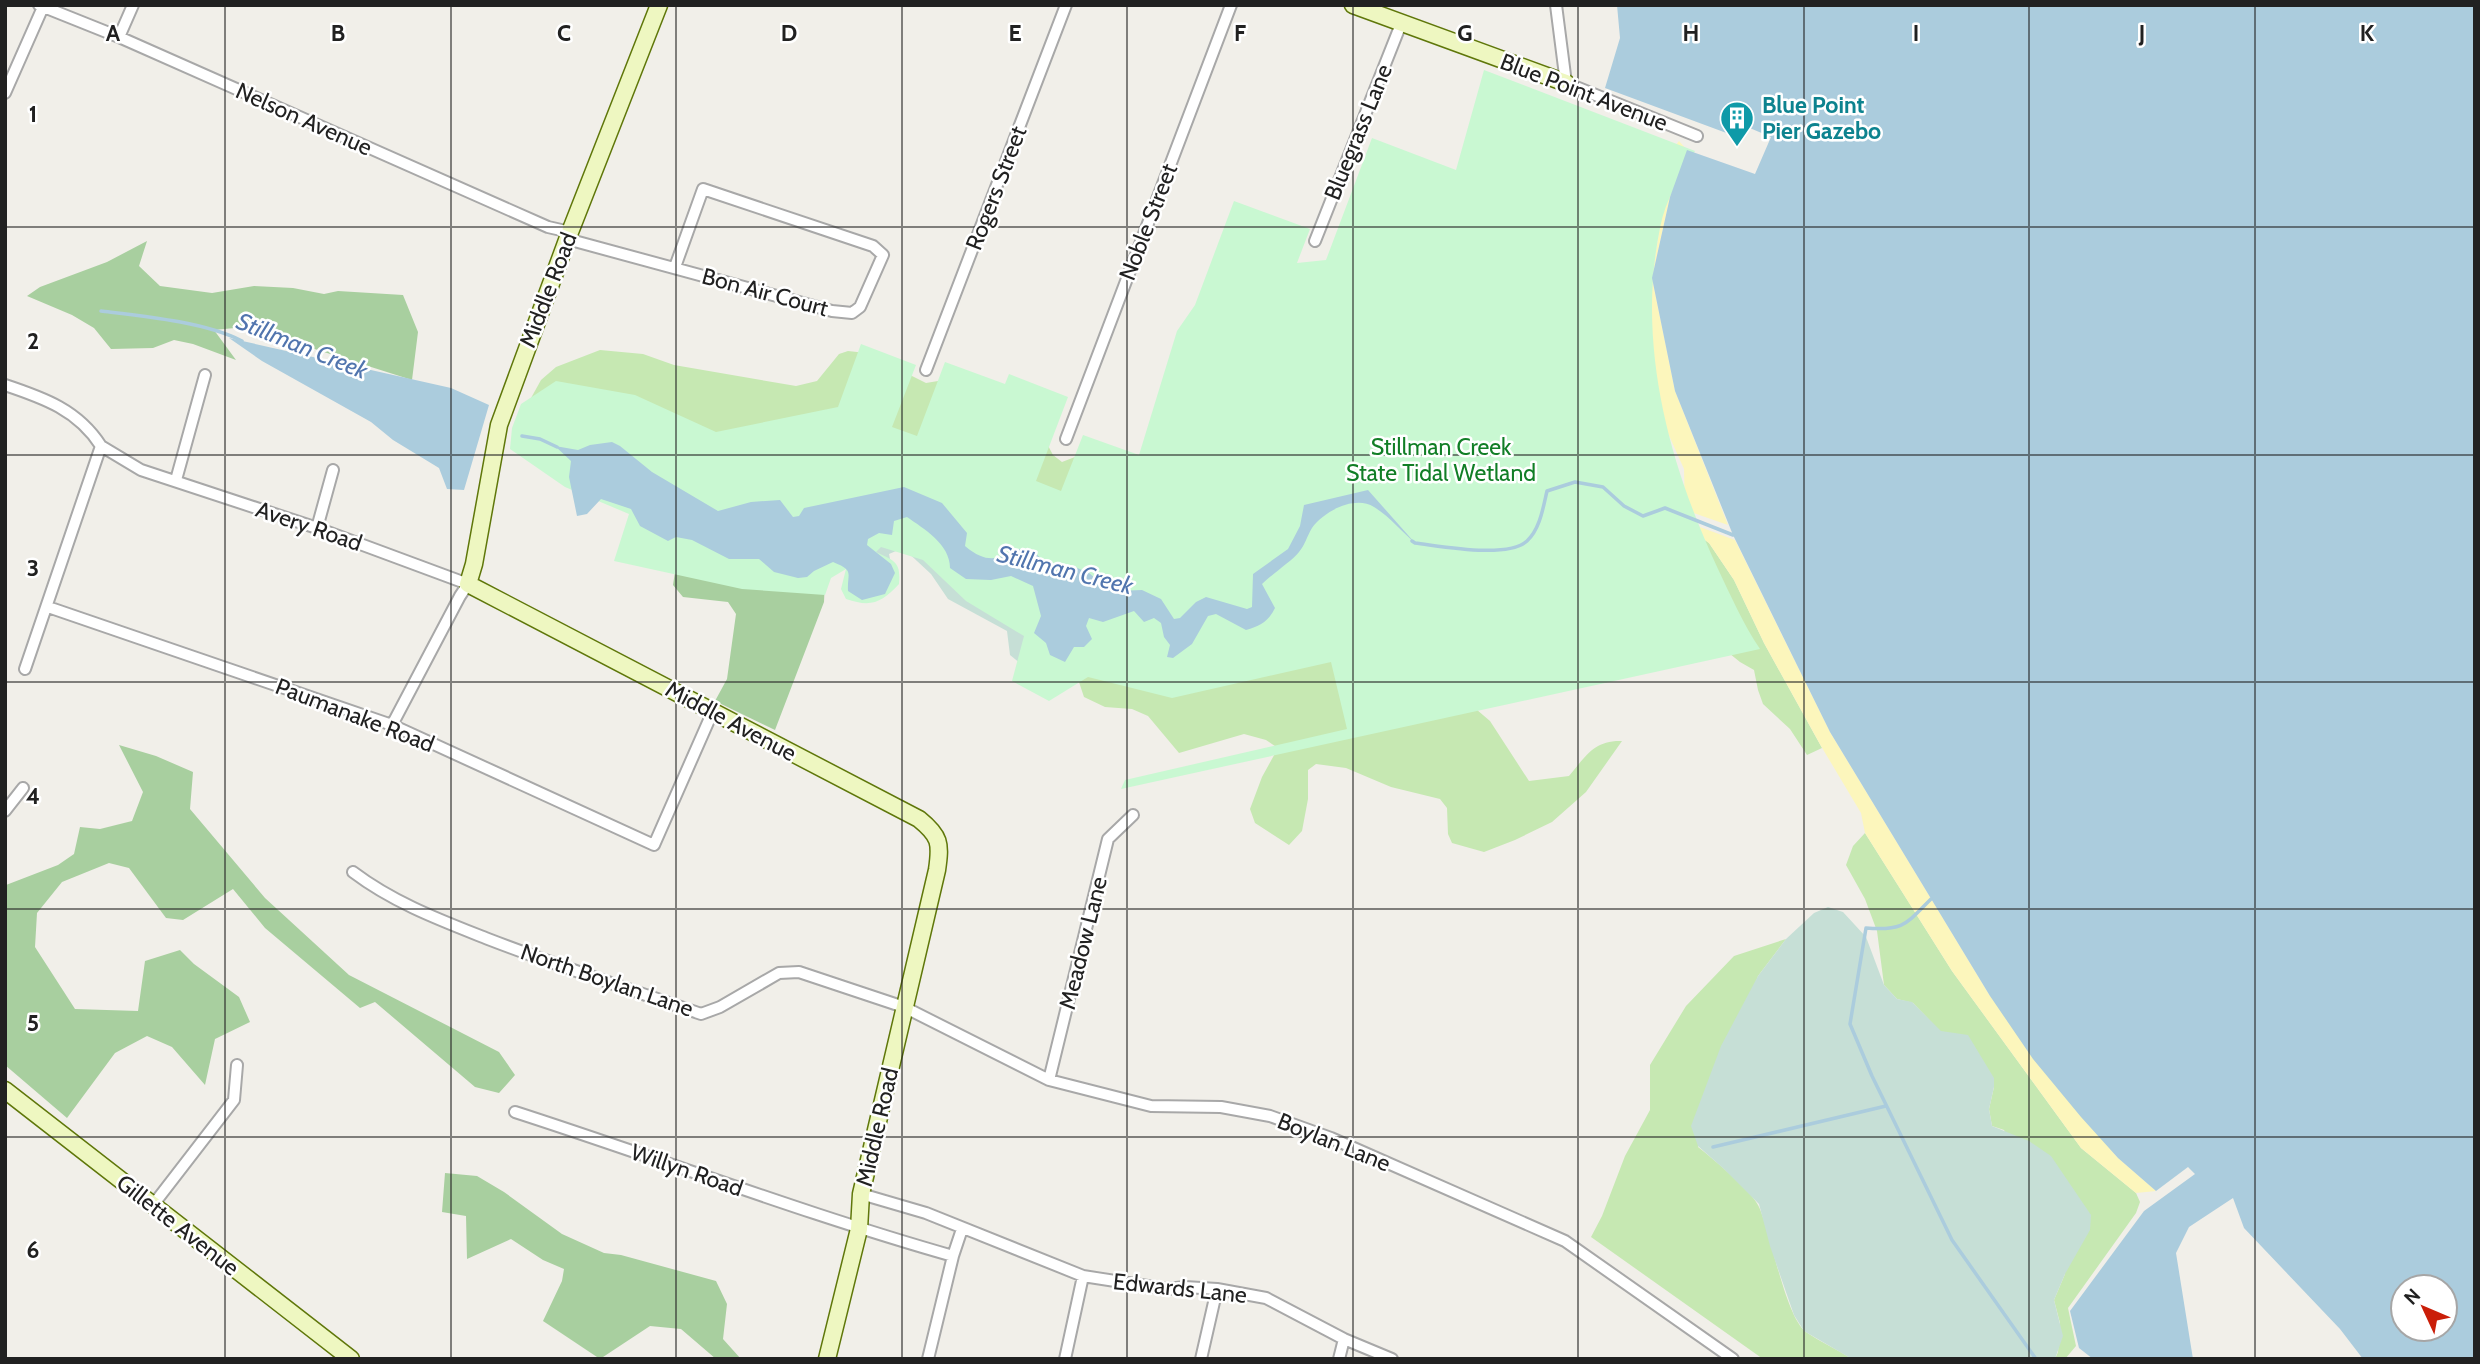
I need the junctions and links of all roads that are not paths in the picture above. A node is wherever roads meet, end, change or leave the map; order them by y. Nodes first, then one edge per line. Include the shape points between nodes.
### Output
1 (133, 5) edge
2 (659, 5) edge
3 (1066, 5) edge
4 (1231, 5) edge
5 (1353, 5) edge
6 (1556, 5) edge
7 (41, 6) edge
8 (1401, 24) junction
9 (119, 37) junction
10 (1566, 83) junction
11 (5, 93) edge
12 (1697, 136) dead end
13 (568, 235) junction
14 (1315, 241) dead end
15 (676, 267) junction
16 (926, 370) dead end
17 (205, 375) dead end
18 (5, 385) edge
19 (1066, 439) dead end
20 (101, 446) junction
21 (333, 470) dead end
22 (176, 480) junction
23 (317, 528) junction
24 (468, 584) junction
25 (48, 607) junction
26 (25, 669) dead end
27 (713, 711) junction
28 (392, 725) junction
29 (23, 788) dead end
30 (5, 811) edge
31 (1133, 815) dead end
32 (353, 872) dead end
33 (931, 895) joint
34 (904, 1007) junction
35 (237, 1065) dead end
36 (1049, 1080) junction
37 (5, 1090) edge
38 (515, 1112) dead end
39 (861, 1194) junction
40 (153, 1205) junction
41 (859, 1229) junction
42 (962, 1229) junction
43 (953, 1256) junction
44 (1083, 1276) junction
45 (1217, 1289) junction
46 (1344, 1339) junction
47 (351, 1359) edge
48 (827, 1359) edge
49 (928, 1359) edge
50 (1065, 1359) edge
51 (1200, 1359) edge
52 (1339, 1359) edge
53 (1392, 1359) edge
54 (1733, 1359) edge

1 - 9 street
2 - 13 main road, Middle Road
3 - 16 street, Rogers Street
4 - 19 street, Noble Street
5 - 8 main road, Blue Point Avenue
6 - 10 street
7 - 9 street, Nelson Avenue
7 - 11 street
8 - 10 main road, Blue Point Avenue
8 - 14 street, Bluegrass Lane
9 - 13 street, Nelson Avenue
10 - 12 street, Blue Point Avenue
13 - 15 street, Nelson Avenue
13 - 24 main road, Middle Road via 499,425
15 - 15 street, Bon Air Court via 852,313 860,307 883,255 873,246 704,189
17 - 22 street
18 - 20 street via 74,414
20 - 22 street, Avery Road via 147,472
20 - 25 street
21 - 23 street
22 - 23 street, Avery Road
23 - 24 street, Avery Road
24 - 27 main road, Middle Avenue
24 - 28 street
25 - 26 street
25 - 28 street, Paumanake Road
27 - 28 street, Paumanake Road via 654,845
27 - 33 main road, Middle Avenue via 930,828 940,845
29 - 30 street
31 - 36 street, Meadow Lane via 1108,839
32 - 34 street, North Boylan Lane via 391,898 443,921 701,1014 779,973 799,972
33 - 34 main road, Middle Road
34 - 36 street, Boylan Lane
34 - 39 main road, Middle Road
35 - 40 street via 234,1100
36 - 54 street, Boylan Lane via 1151,1107 1221,1107 1265,1115 1331,1138 1565,1241
37 - 40 main road, Gillette Avenue
38 - 41 street, Willyn Road
39 - 41 main road, Middle Road
39 - 42 street, Edwards Lane
40 - 47 main road, Gillette Avenue
41 - 43 street, Willyn Road
41 - 48 main road, Middle Road
42 - 43 street
42 - 44 street, Edwards Lane
43 - 49 street
44 - 45 street, Edwards Lane via 1167,1289
44 - 50 street
45 - 46 street, Edwards Lane via 1266,1298
45 - 51 street
46 - 52 street
46 - 53 street, Edwards Lane

